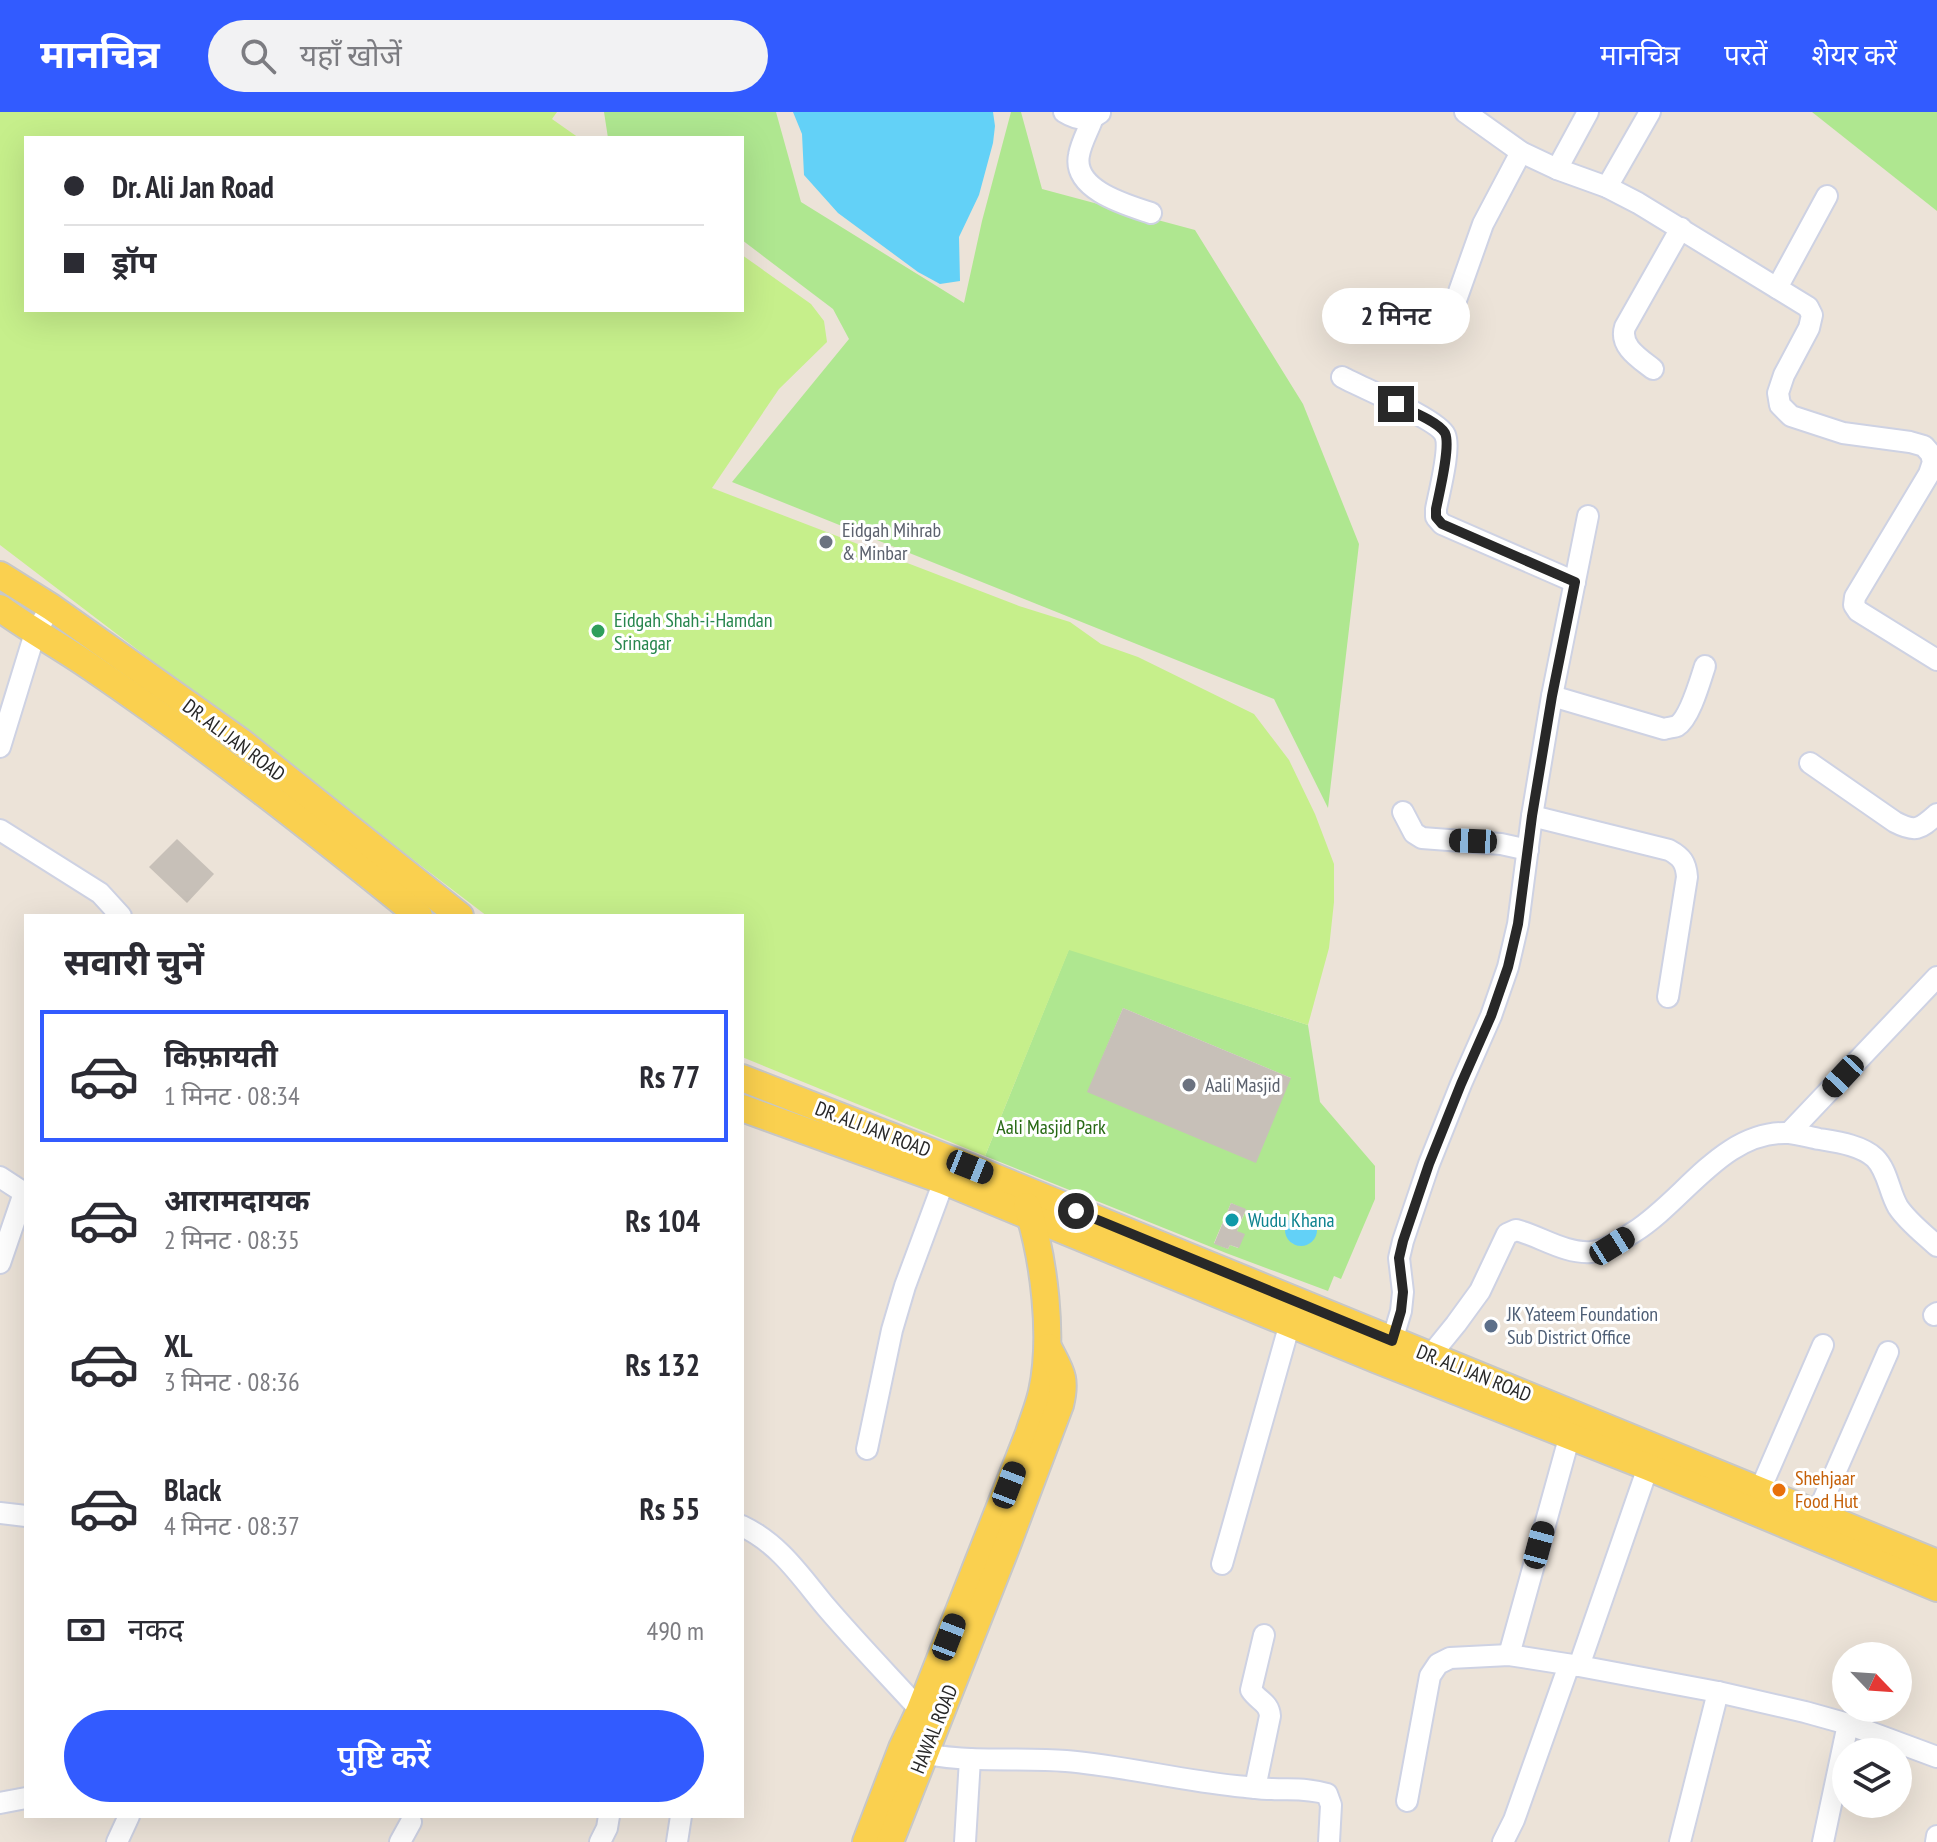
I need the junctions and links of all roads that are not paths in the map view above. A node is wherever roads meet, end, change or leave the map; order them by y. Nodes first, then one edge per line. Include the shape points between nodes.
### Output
1 (1064, 112) edge
2 (1465, 112) edge
3 (1588, 112) edge
4 (1650, 112) edge
5 (1097, 116) edge
6 (1521, 152) junction
7 (1557, 169) junction
8 (1607, 187) junction
9 (1827, 196) dead end
10 (1151, 213) dead end
11 (1681, 228) junction
12 (1777, 288) junction
13 (1455, 303) dead end
14 (1653, 369) dead end
15 (1342, 377) dead end
16 (1588, 516) dead end
17 (0, 575) edge
18 (1575, 582) junction
19 (51, 607) junction
20 (0, 608) edge
21 (35, 633) junction
22 (1937, 660) edge
23 (1705, 666) dead end
24 (1552, 696) junction
25 (0, 747) edge
26 (1810, 763) dead end
27 (1403, 812) dead end
28 (1937, 814) edge
29 (1532, 816) junction
30 (0, 830) edge
31 (1528, 850) junction
32 (119, 914) edge
33 (417, 914) edge
34 (457, 914) edge
35 (1937, 977) edge
36 (1668, 997) dead end
37 (744, 1079) edge
38 (744, 1109) edge
39 (1789, 1133) junction
40 (948, 1171) junction
41 (0, 1177) edge
42 (1021, 1189) junction
43 (24, 1193) edge
44 (24, 1197) edge
45 (1030, 1217) junction
46 (1937, 1246) edge
47 (0, 1263) edge
48 (1180, 1266) junction
49 (1290, 1323) junction
50 (1392, 1341) junction
51 (1823, 1345) dead end
52 (1048, 1347) junction
53 (1888, 1352) dead end
54 (1430, 1356) junction
55 (1573, 1425) junction
56 (867, 1449) dead end
57 (1648, 1467) junction
58 (1760, 1490) junction
59 (0, 1513) edge
60 (1817, 1514) junction
61 (24, 1516) edge
62 (744, 1527) edge
63 (1937, 1563) edge
64 (1222, 1564) dead end
65 (1937, 1588) edge
66 (1264, 1635) dead end
67 (1509, 1655) junction
68 (1574, 1666) junction
69 (1718, 1692) junction
70 (920, 1710) junction
71 (1848, 1724) junction
72 (1935, 1749) edge
73 (913, 1751) junction
74 (970, 1759) junction
75 (1255, 1788) junction
76 (24, 1798) edge
77 (1407, 1801) dead end
78 (0, 1803) edge
79 (128, 1818) edge
80 (609, 1818) edge
81 (681, 1818) edge
82 (411, 1822) dead end
83 (1937, 1836) edge
84 (117, 1842) edge
85 (400, 1842) edge
86 (600, 1842) edge
87 (677, 1842) edge
88 (866, 1842) edge
89 (890, 1842) edge
90 (965, 1842) edge
91 (1329, 1842) edge
92 (1503, 1842) edge
93 (1680, 1842) edge
94 (1823, 1842) edge
95 (1936, 1842) edge

1 - 5 street via 1079,119
2 - 6 street
3 - 7 street
4 - 8 street
5 - 10 street via 1079,154 1084,178 1117,201
6 - 7 street
6 - 13 street via 1483,224
7 - 8 street
8 - 11 street
9 - 12 street
11 - 12 street
11 - 14 street via 1623,334 1624,342
12 - 22 street via 1812,315 1784,375 1780,405 1791,416 1843,433 1910,442 1931,454 1929,474 1854,605
15 - 18 street via 1445,433 1436,509 1442,524
16 - 18 street
17 - 19 main road, DR. ALI JAN ROAD
18 - 24 street
19 - 21 street
19 - 34 main road, DR. ALI JAN ROAD via 240,741
20 - 21 main road, DR. ALI JAN ROAD
21 - 25 street
21 - 33 main road, DR. ALI JAN ROAD via 209,753
23 - 24 street via 1689,709 1676,727 1664,729
24 - 29 street
26 - 28 street via 1908,829 1921,828
27 - 31 street via 1422,838
29 - 31 street
29 - 36 street via 1680,856 1687,877
30 - 32 street via 100,893
31 - 50 street via 1508,967 1403,1241 1401,1311
35 - 39 street
37 - 40 main road, DR. ALI JAN ROAD
38 - 40 main road, DR. ALI JAN ROAD
39 - 46 street via 1838,1142 1875,1158 1899,1209
39 - 54 street via 1748,1139 1730,1150 1642,1227 1612,1246 1589,1252 1561,1248 1516,1230 1507,1234 1480,1291
40 - 42 main road, DR. ALI JAN ROAD
40 - 45 main road, DR. ALI JAN ROAD
40 - 56 street via 896,1315
41 - 43 street
42 - 45 main road, HAWAL ROAD
42 - 48 main road, DR. ALI JAN ROAD
44 - 47 street
45 - 48 main road, DR. ALI JAN ROAD
45 - 52 main road, HAWAL ROAD
48 - 49 main road, DR. ALI JAN ROAD
48 - 50 main road, DR. ALI JAN ROAD
49 - 55 main road, DR. ALI JAN ROAD
49 - 64 street
50 - 54 main road, DR. ALI JAN ROAD
51 - 58 street
52 - 70 main road, HAWAL ROAD via 1042,1394 1029,1433
52 - 73 main road, HAWAL ROAD via 1063,1377 1060,1405 1006,1548
53 - 60 street
54 - 55 main road, DR. ALI JAN ROAD
55 - 57 main road, DR. ALI JAN ROAD
55 - 58 main road, DR. ALI JAN ROAD
55 - 67 street
57 - 65 main road, DR. ALI JAN ROAD
57 - 68 street
58 - 60 main road, DR. ALI JAN ROAD
59 - 61 street
60 - 63 main road, DR. ALI JAN ROAD
62 - 70 street via 789,1560
66 - 75 street via 1251,1690 1270,1707 1270,1716
67 - 68 street
67 - 77 street via 1450,1658 1438,1664 1430,1676
68 - 69 street
68 - 92 street
69 - 71 street
69 - 93 street
70 - 73 main road, HAWAL ROAD
71 - 72 street
71 - 94 street
73 - 74 street
73 - 88 main road, HAWAL ROAD
73 - 89 main road, HAWAL ROAD
74 - 75 street via 1067,1761
74 - 90 street
75 - 91 street via 1327,1794
76 - 78 street
79 - 84 street
80 - 86 street
81 - 87 street
82 - 85 street
83 - 95 street

